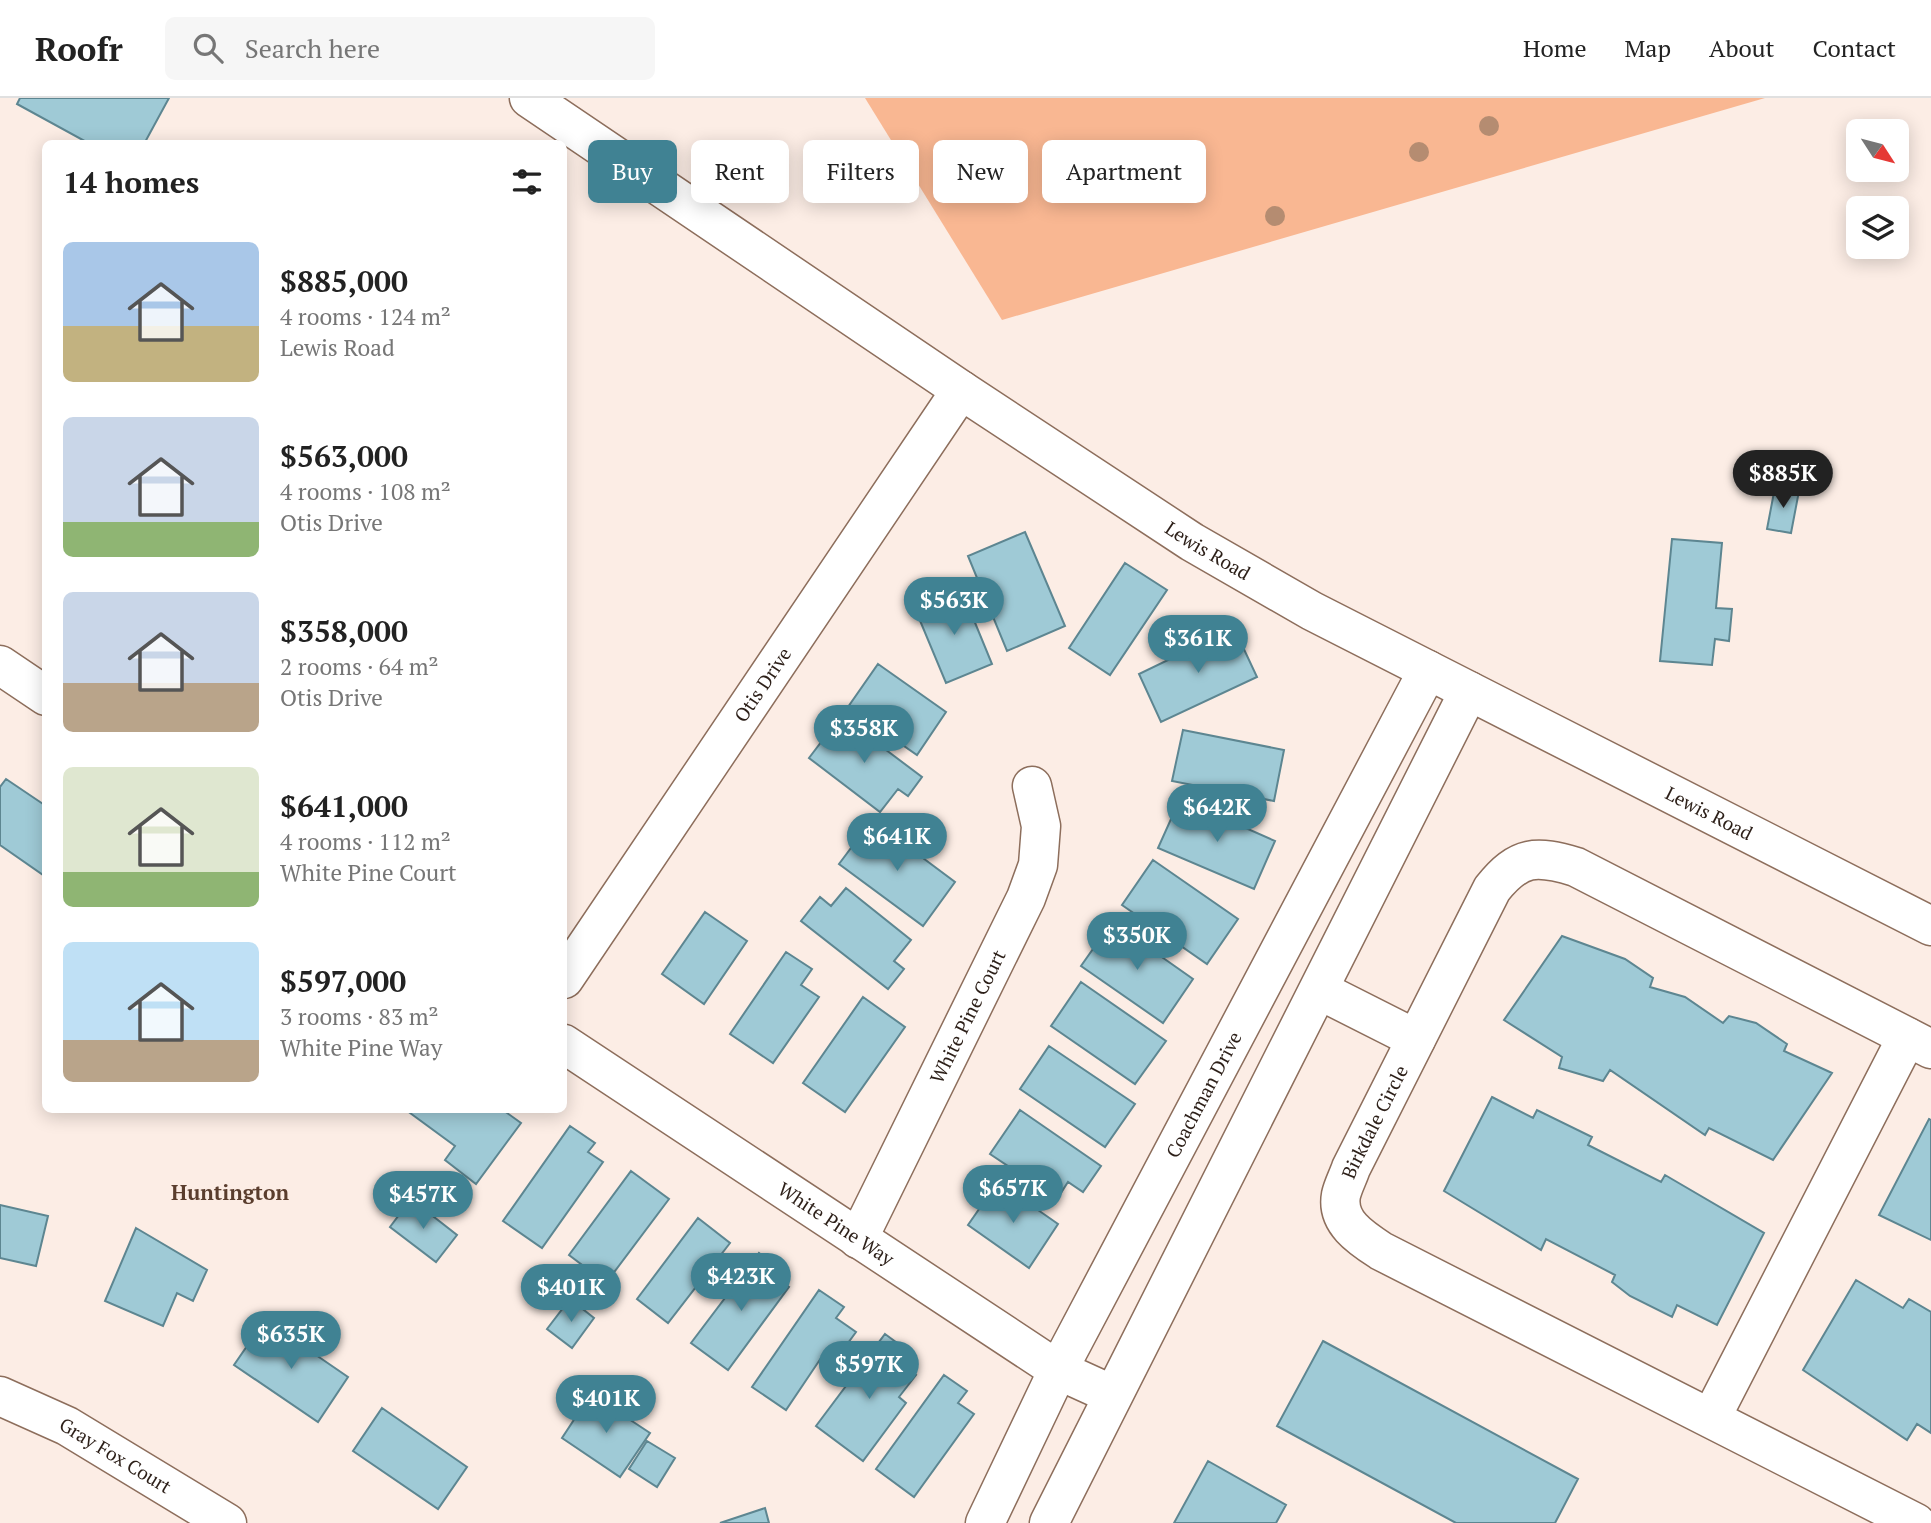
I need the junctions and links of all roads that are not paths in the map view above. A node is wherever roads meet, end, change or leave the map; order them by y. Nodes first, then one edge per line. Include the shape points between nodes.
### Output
1 (529, 98) edge
2 (961, 390) junction
3 (0, 665) edge
4 (1428, 670) junction
5 (1469, 691) junction
6 (42, 693) edge
7 (1032, 786) dead end
8 (1931, 926) edge
9 (567, 975) edge
10 (1320, 990) junction
11 (1416, 1039) junction
12 (1919, 1043) edge
13 (567, 1046) edge
14 (858, 1238) junction
15 (1058, 1370) junction
16 (1114, 1395) junction
17 (0, 1396) edge
18 (1711, 1418) junction
19 (227, 1523) edge
20 (985, 1523) edge
21 (1049, 1523) edge
22 (1916, 1523) edge

1 - 2 street, Lewis Road
2 - 4 street, Lewis Road via 1192,542
2 - 9 street, Otis Drive
3 - 6 street
4 - 5 street, Lewis Road
4 - 15 street, Coachman Drive
5 - 8 street, Lewis Road
5 - 10 street
7 - 14 street, White Pine Court via 1041,826 1038,865 1026,898
10 - 11 street
10 - 16 street
11 - 12 street, Birkdale Circle via 1492,889 1507,871 1526,861 1548,859 1576,867
11 - 18 street, Birkdale Circle via 1340,1196 1344,1217 1357,1236
12 - 18 street
13 - 14 street, White Pine Way
14 - 15 street, White Pine Way
15 - 16 street, White Pine Way
15 - 20 street, Coachman Drive
16 - 21 street
17 - 19 street, Gray Fox Court via 68,1426
18 - 22 street, Birkdale Circle

